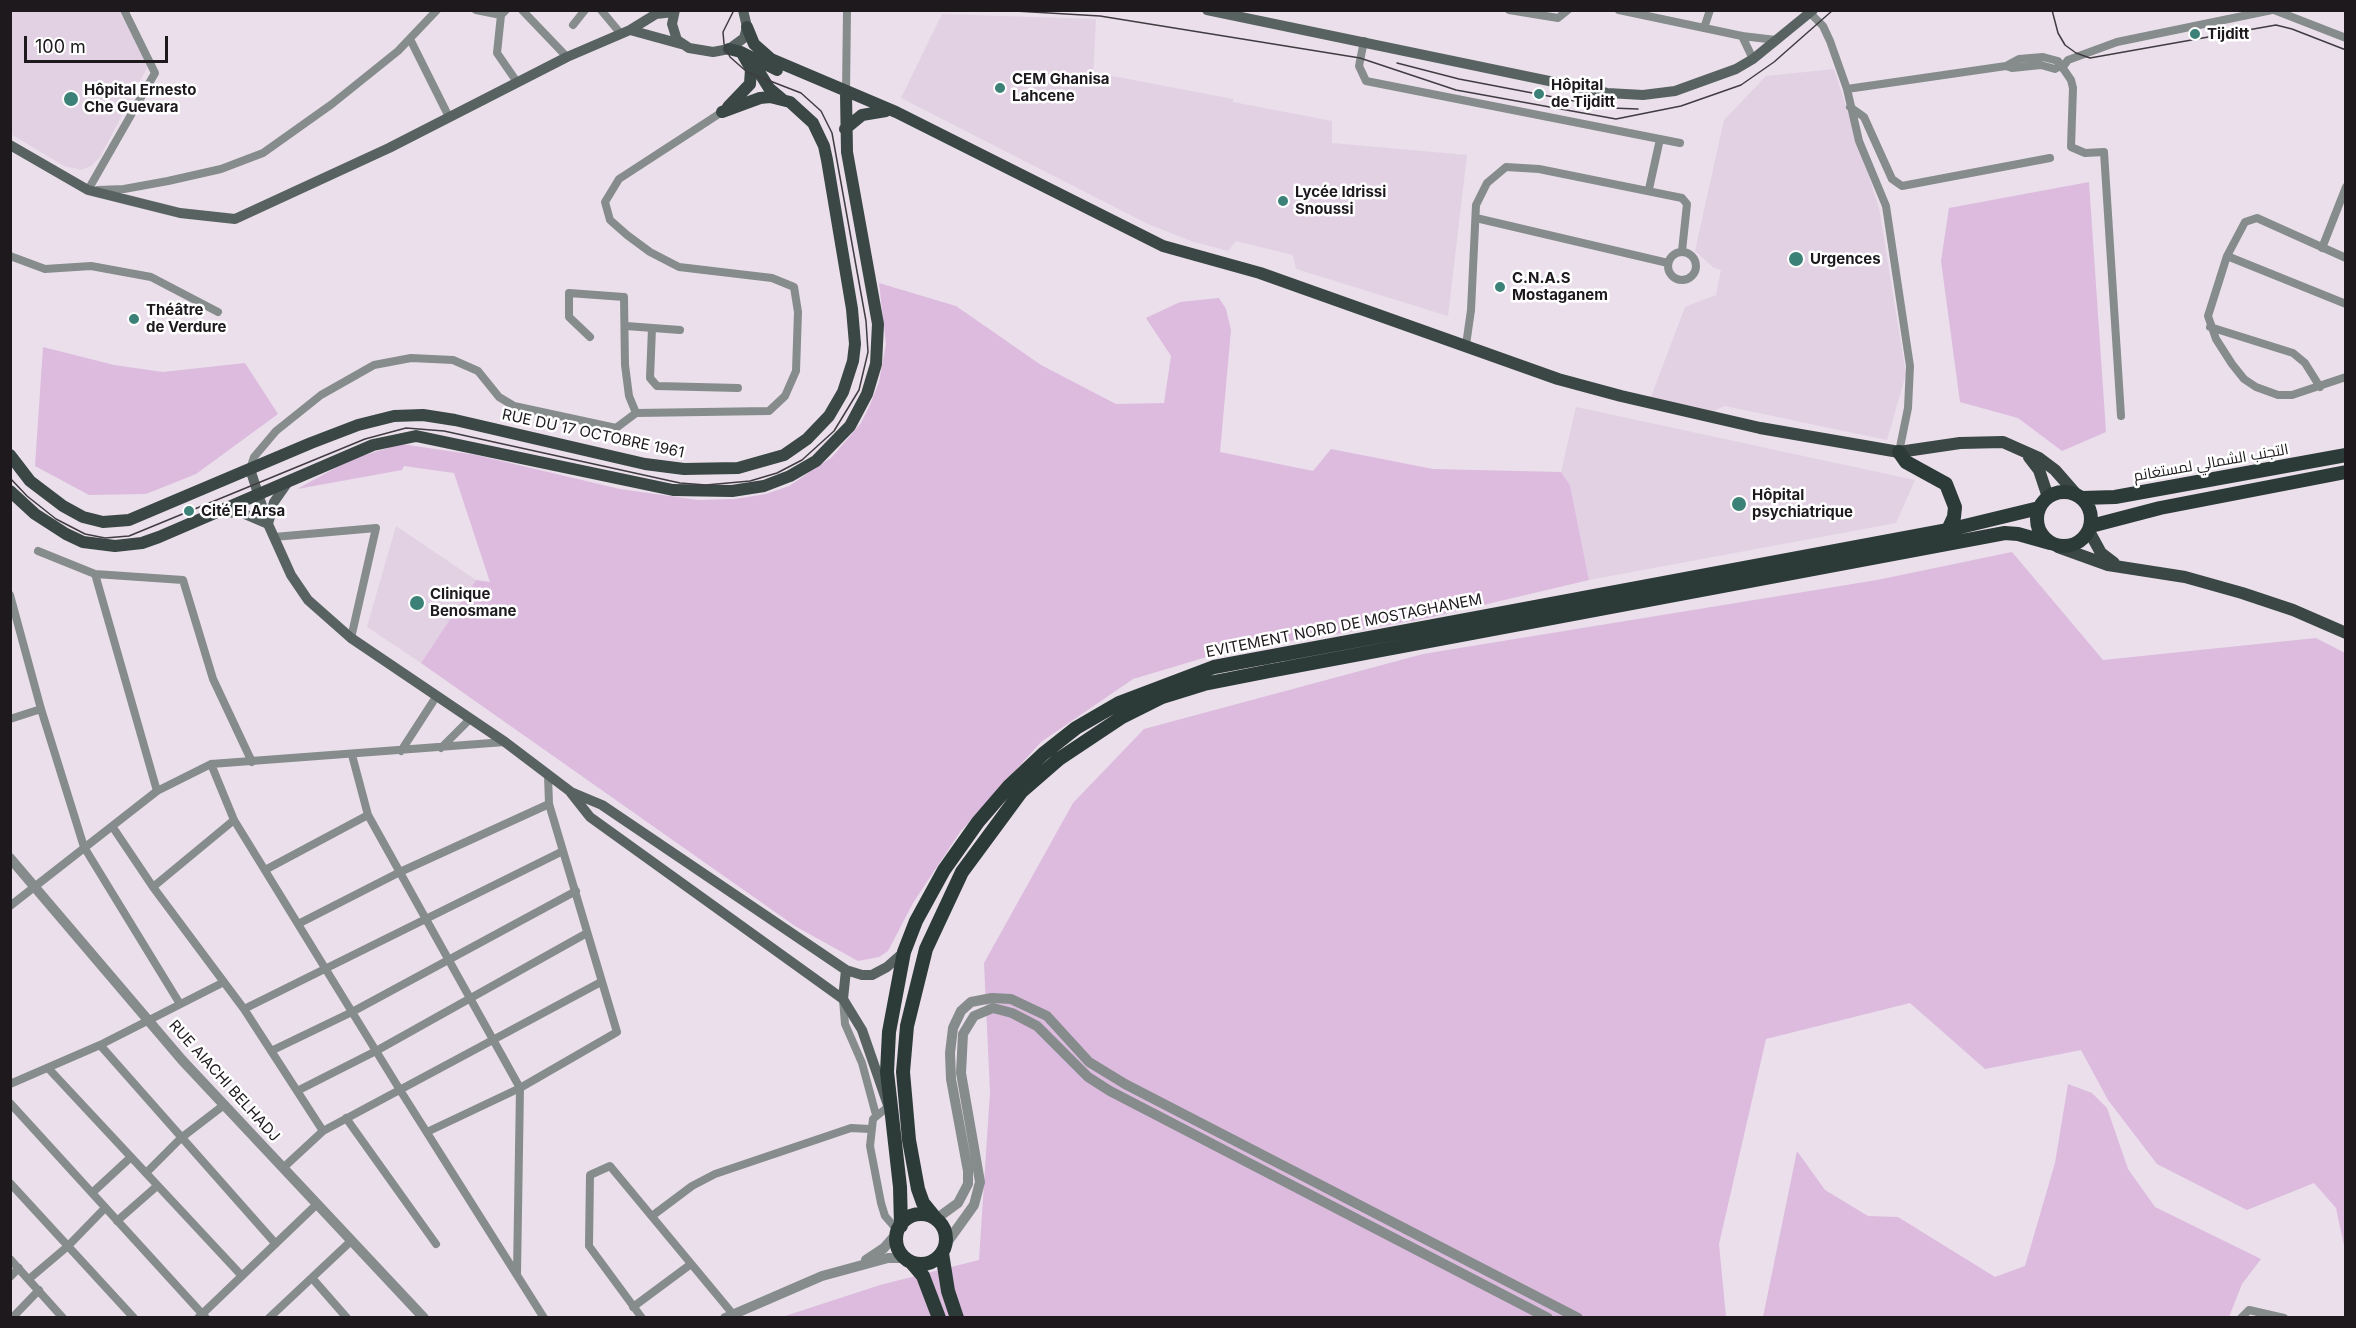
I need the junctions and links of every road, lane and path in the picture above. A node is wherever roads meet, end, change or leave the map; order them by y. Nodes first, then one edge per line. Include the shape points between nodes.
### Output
1 (124, 10) edge
2 (437, 10) edge
3 (476, 10) edge
4 (522, 10) edge
5 (585, 10) edge
6 (601, 10) edge
7 (743, 10) edge
8 (847, 10) edge
9 (1207, 10) edge
10 (1568, 10) edge
11 (1619, 10) edge
12 (1710, 10) edge
13 (2273, 10) edge
14 (674, 11) edge
15 (1509, 11) edge
16 (1812, 12) edge
17 (503, 13) edge
18 (1663, 14) edge
19 (573, 25) dead end
20 (747, 27) junction
21 (1704, 28) junction
22 (626, 32) junction
23 (1742, 36) junction
24 (2346, 38) edge
25 (410, 39) junction
26 (1776, 40) junction
27 (1364, 41) junction
28 (681, 44) junction
29 (740, 53) junction
30 (567, 57) junction
31 (1753, 59) junction
32 (2060, 67) junction
33 (517, 82) junction
34 (1847, 89) junction
35 (846, 93) junction
36 (782, 99) junction
37 (1850, 107) junction
38 (723, 112) junction
39 (896, 112) junction
40 (449, 117) junction
41 (845, 129) junction
42 (1660, 138) junction
43 (1680, 143) dead end
44 (10, 145) edge
45 (2050, 158) dead end
46 (2346, 187) edge
47 (1649, 189) junction
48 (88, 190) junction
49 (1476, 218) junction
50 (2322, 248) junction
51 (1682, 251) junction
52 (10, 256) edge
53 (2228, 256) junction
54 (2346, 258) edge
55 (1668, 263) junction
56 (2346, 304) edge
57 (218, 312) dead end
58 (626, 326) junction
59 (2210, 327) junction
60 (652, 328) junction
61 (680, 330) dead end
62 (590, 337) dead end
63 (1466, 345) junction
64 (2346, 378) edge
65 (2320, 387) junction
66 (738, 388) dead end
67 (636, 413) junction
68 (2121, 416) dead end
69 (2022, 449) junction
70 (1899, 452) junction
71 (10, 455) edge
72 (2346, 455) edge
73 (250, 469) junction
74 (2346, 472) edge
75 (291, 480) junction
76 (10, 491) edge
77 (257, 495) junction
78 (2079, 496) junction
79 (2044, 502) junction
80 (217, 512) junction
81 (268, 524) junction
82 (2090, 529) junction
83 (1948, 530) junction
84 (274, 537) junction
85 (2054, 545) junction
86 (39, 551) dead end
87 (2123, 568) junction
88 (95, 574) junction
89 (10, 595) edge
90 (2346, 633) edge
91 (351, 638) junction
92 (436, 697) junction
93 (41, 709) junction
94 (10, 719) edge
95 (469, 720) junction
96 (505, 742) junction
97 (441, 748) junction
98 (401, 751) junction
99 (352, 755) junction
100 (252, 762) junction
101 (211, 764) junction
102 (548, 775) junction
103 (157, 791) junction
104 (571, 792) junction
105 (549, 804) junction
106 (368, 815) junction
107 (234, 820) junction
108 (112, 826) junction
109 (84, 847) junction
110 (563, 851) junction
111 (10, 858) edge
112 (266, 870) junction
113 (400, 872) junction
114 (34, 887) junction
115 (153, 887) junction
116 (576, 891) junction
117 (10, 906) edge
118 (426, 919) junction
119 (298, 924) junction
120 (587, 933) junction
121 (904, 952) junction
122 (448, 959) junction
123 (326, 969) junction
124 (846, 970) junction
125 (224, 982) junction
126 (601, 982) junction
127 (469, 996) junction
128 (843, 999) junction
129 (180, 1004) junction
130 (244, 1009) junction
131 (352, 1012) junction
132 (148, 1020) junction
133 (493, 1040) junction
134 (100, 1045) junction
135 (271, 1051) junction
136 (376, 1051) junction
137 (48, 1068) junction
138 (10, 1084) edge
139 (520, 1088) junction
140 (400, 1090) junction
141 (297, 1091) junction
142 (10, 1103) edge
143 (224, 1105) junction
144 (889, 1106) junction
145 (876, 1115) junction
146 (346, 1118) junction
147 (870, 1129) junction
148 (323, 1131) junction
149 (427, 1132) junction
150 (181, 1138) junction
151 (131, 1158) junction
152 (283, 1168) junction
153 (146, 1173) junction
154 (10, 1184) edge
155 (157, 1186) junction
156 (92, 1193) junction
157 (317, 1204) junction
158 (105, 1208) junction
159 (652, 1216) junction
160 (936, 1219) junction
161 (117, 1221) junction
162 (899, 1230) junction
163 (351, 1241) junction
164 (275, 1243) junction
165 (436, 1244) dead end
166 (68, 1246) junction
167 (944, 1248) junction
168 (10, 1258) edge
169 (908, 1260) junction
170 (691, 1264) junction
171 (860, 1264) junction
172 (19, 1268) junction
173 (517, 1273) junction
174 (242, 1276) junction
175 (10, 1277) edge
176 (312, 1278) junction
177 (29, 1279) junction
178 (39, 1290) junction
179 (633, 1307) junction
180 (729, 1315) edge
181 (202, 1316) edge
182 (273, 1316) edge
183 (12, 1317) edge
184 (63, 1317) edge
185 (134, 1317) edge
186 (348, 1317) edge
187 (424, 1317) edge
188 (544, 1317) edge
189 (642, 1317) edge
190 (939, 1317) edge
191 (957, 1317) edge
192 (1548, 1317) edge
193 (1578, 1317) edge
194 (2241, 1317) edge
195 (2284, 1317) edge

1 - 48 street via 155,73
2 - 25 street
3 - 17 street
4 - 30 street
5 - 19 street
6 - 22 street
7 - 20 main road
8 - 35 street
9 - 27 main road
10 - 15 street via 1558,18
11 - 18 street
12 - 21 street
13 - 24 street
13 - 32 street via 2117,42 2068,60
14 - 22 main road via 656,14
14 - 28 main road via 673,29
16 - 26 main road
16 - 34 street via 1830,41
17 - 33 street via 497,53
18 - 21 street
20 - 29 main road
20 - 35 main road via 754,44 764,54
21 - 23 street
22 - 28 main road
22 - 30 main road
23 - 26 street
23 - 31 street
25 - 40 street
25 - 48 street via 332,104 263,153 221,169 168,181 124,189
26 - 31 main road
27 - 31 main road via 1619,94 1675,91 1722,76
27 - 42 street via 1359,66 1366,81
28 - 29 main road via 703,52
29 - 35 main road via 828,91
29 - 36 main road, RUE DU 17 OCTOBRE 1961
29 - 38 main road via 750,63 750,84
30 - 33 main road
32 - 34 street via 2006,66
32 - 68 street via 2073,88 2071,147 2085,153 2104,152
33 - 40 main road
34 - 37 street
35 - 39 main road
35 - 41 main road
36 - 38 main road via 760,98
36 - 73 main road, RUE DU 17 OCTOBRE 1961 via 806,114 824,146 855,327 853,360 843,392 829,416 796,448 768,461 738,468 684,469 645,464 455,420 409,415 358,424
37 - 45 street via 1864,117 1892,179 1902,186
37 - 70 street via 1859,141 1886,206 1902,304 1910,366 1908,408
38 - 67 street via 619,179 605,202 610,220 650,252 679,267 772,279 794,287 798,312 796,371 785,396 769,411
39 - 41 main road via 862,115
39 - 63 main road via 1162,246 1260,273
40 - 48 main road via 235,219 180,213
41 - 75 main road via 878,344 872,379 859,411 816,461 764,486 694,492 634,484 416,436 373,445
42 - 43 street
42 - 47 street
44 - 48 main road
46 - 50 street
47 - 49 street via 1539,169 1506,167 1487,183 1476,205
47 - 51 street via 1685,200
49 - 55 street
49 - 63 street
50 - 53 street via 2257,218 2245,222
50 - 54 street
51 - 55 street
51 - 55 street via 1696,262 1689,278 1676,278
52 - 57 street via 45,269 91,266 151,278
53 - 56 street
53 - 59 street via 2209,306
58 - 60 street
58 - 62 street via 624,297 569,293 569,317
58 - 67 street via 629,396
59 - 65 street via 2293,353 2305,363
59 - 65 street via 2244,379 2256,387 2278,395 2292,395
60 - 61 street
60 - 66 street via 651,378 657,386
63 - 70 main road via 1558,379 1621,396 1760,428
64 - 65 street
67 - 73 street via 616,428 526,409 499,397 478,371 453,360 411,358 374,365 321,395 276,431
69 - 70 main road via 1985,441
69 - 78 main road via 2055,470
69 - 79 main road via 2039,470
70 - 83 highway via 1906,462 1946,484 1955,507
71 - 73 main road, RUE DU 17 OCTOBRE 1961 via 30,481 63,506 103,522 129,520
72 - 78 highway, التجنب الشمالي لمستغانم via 2115,497
73 - 77 main road
74 - 82 highway via 2160,508
75 - 77 main road
75 - 81 main road via 274,502
76 - 80 main road via 50,525 82,542 99,545 142,543
77 - 80 main road
77 - 81 main road
78 - 79 highway via 2062,492
78 - 82 highway via 2091,512
79 - 83 highway, EVITEMENT NORD DE MOSTAGHANEM
79 - 85 highway via 2037,515 2039,531
80 - 81 main road via 242,513
81 - 84 main road
82 - 85 highway via 2077,544
82 - 87 main road via 2101,553
83 - 121 highway, EVITEMENT NORD DE MOSTAGHANEM via 1281,653 1214,667 1162,685 1076,728 1009,786 944,870
84 - 91 main road via 291,575 308,600
84 - 91 street via 376,528
85 - 87 main road
85 - 160 highway, EVITEMENT NORD DE MOSTAGHANEM via 2006,533 1204,684 1162,697 1122,717 1059,759 1021,792 962,872 926,949 907,1026 903,1072 918,1189
86 - 88 street
87 - 90 main road via 2185,577 2242,593
88 - 100 street via 180,578 185,582 213,679
88 - 103 street
89 - 93 street
91 - 92 main road
92 - 95 main road
92 - 98 street
93 - 94 street
93 - 109 street
95 - 96 main road
95 - 97 street
96 - 97 street
96 - 102 main road
97 - 98 street
98 - 99 street
99 - 100 street
99 - 106 street
100 - 101 street
101 - 103 street
101 - 107 street
102 - 104 main road
102 - 105 street
103 - 108 street
104 - 124 main road via 602,805
104 - 128 main road via 590,817
105 - 110 street
105 - 113 street
106 - 112 street
106 - 113 street
107 - 112 street
107 - 115 street
108 - 109 street
108 - 115 street
109 - 114 street
109 - 129 street
110 - 116 street
110 - 118 street
111 - 114 street, RUE AIACHI BELHADJ
112 - 119 street
113 - 118 street
113 - 119 street
114 - 117 street
114 - 132 street, RUE AIACHI BELHADJ
115 - 125 street
116 - 120 street
116 - 122 street
118 - 122 street
118 - 123 street
119 - 123 street
120 - 126 street
120 - 127 street
121 - 124 main road via 872,975
121 - 144 highway, EVITEMENT NORD DE MOSTAGHANEM via 889,1032
122 - 127 street
122 - 131 street
123 - 130 street
123 - 131 street
124 - 128 main road
125 - 129 street
125 - 130 street
126 - 133 street
126 - 139 street via 617,1032
127 - 133 street
127 - 136 street
128 - 144 main road via 862,1030
128 - 145 street via 845,1024 862,1064
129 - 132 street
130 - 135 street
131 - 135 street
131 - 136 street
132 - 134 street
132 - 143 street, RUE AIACHI BELHADJ
133 - 139 street
133 - 140 street
134 - 137 street
134 - 150 street
135 - 141 street
136 - 140 street
136 - 141 street
137 - 138 street
137 - 151 street
139 - 149 street
139 - 173 street
140 - 146 street
140 - 149 street
141 - 148 street
142 - 156 street
143 - 150 street
143 - 152 street, RUE AIACHI BELHADJ
144 - 145 street
144 - 162 highway, EVITEMENT NORD DE MOSTAGHANEM via 900,1187
145 - 147 street
146 - 148 street
146 - 165 street
147 - 159 street via 851,1128 715,1174
147 - 162 street via 885,1216
148 - 152 street
149 - 173 street
150 - 153 street
150 - 164 street
151 - 153 street
151 - 156 street
152 - 157 street, RUE AIACHI BELHADJ
153 - 155 street
154 - 166 street
155 - 161 street
155 - 174 street
156 - 158 street
157 - 163 street, RUE AIACHI BELHADJ
157 - 164 street
158 - 161 street
158 - 166 street
159 - 170 street
159 - 179 street via 612,1166 591,1175 589,1246
160 - 162 highway via 917,1215
160 - 167 highway via 944,1230
160 - 193 street via 958,1203 968,1184 951,1079 953,1028 961,1011 971,1002 1011,999 1047,1016 1089,1062 1125,1084
161 - 181 street
162 - 169 highway via 898,1246
162 - 171 street via 884,1248
163 - 176 street
163 - 187 street, RUE AIACHI BELHADJ
164 - 174 street
166 - 177 street
166 - 185 street
167 - 169 highway via 924,1264
167 - 191 highway via 948,1291
167 - 192 street via 974,1205 980,1182 961,1073 963,1034 974,1016 993,1008 1037,1026 1088,1077 1110,1091
168 - 172 street
169 - 171 street via 888,1258
169 - 190 highway via 923,1276
170 - 179 street
170 - 180 street
171 - 180 street
172 - 175 street
172 - 177 street
173 - 188 street
174 - 181 street
176 - 182 street
176 - 186 street
177 - 178 street
178 - 183 street
178 - 184 street
179 - 189 street
194 - 195 street via 2249,1310 2259,1310

